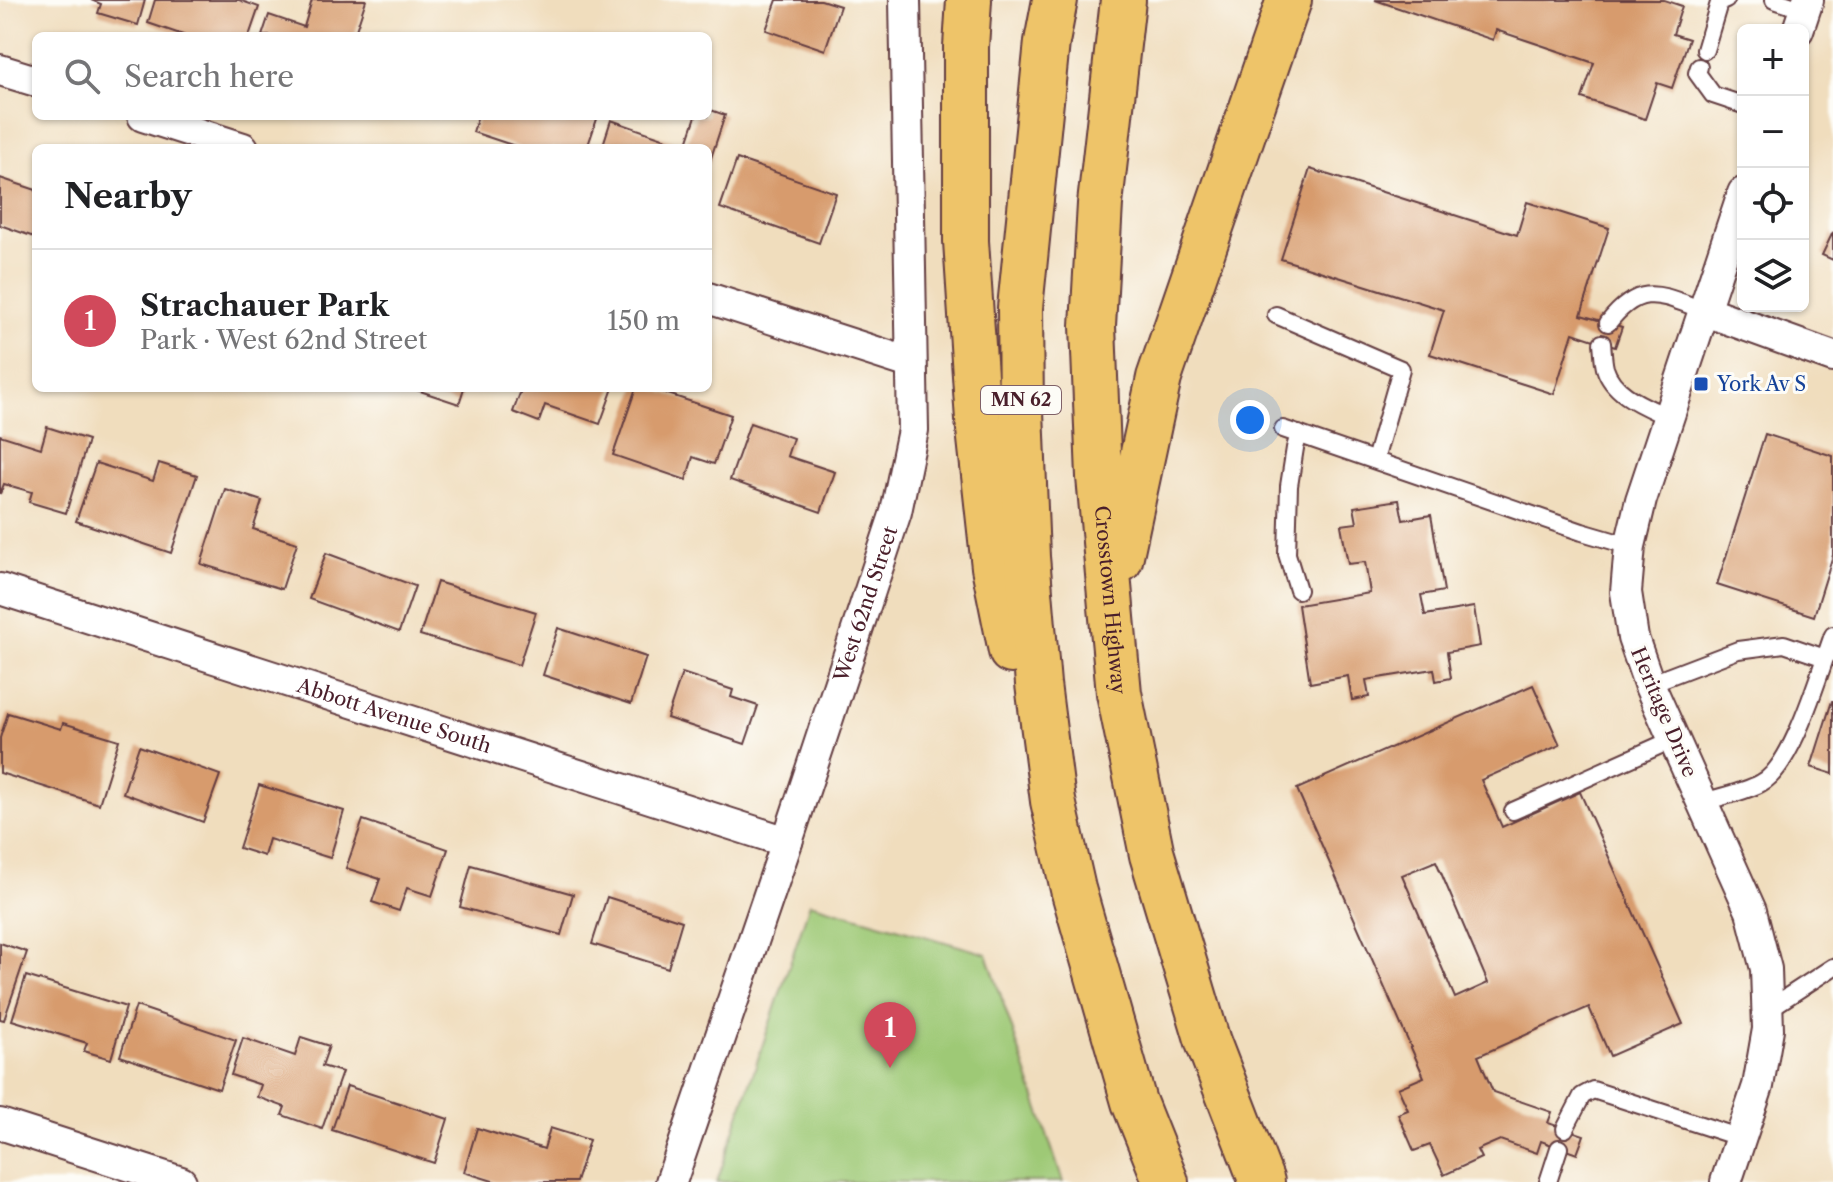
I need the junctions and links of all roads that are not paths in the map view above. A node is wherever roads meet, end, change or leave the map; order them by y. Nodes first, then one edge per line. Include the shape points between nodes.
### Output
1 (905, 0) edge
2 (969, 0) edge
3 (1055, 0) edge
4 (1123, 0) edge
5 (1289, 0) edge
6 (1726, 0) edge
7 (1774, 0) edge
8 (1804, 13) edge
9 (0, 70) edge
10 (32, 80) edge
11 (1737, 103) edge
12 (156, 120) edge
13 (230, 144) edge
14 (1737, 211) edge
15 (712, 299) edge
16 (1703, 310) junction
17 (1276, 315) dead end
18 (1608, 323) dead end
19 (1602, 343) dead end
20 (1833, 357) edge
21 (910, 363) junction
22 (1668, 417) junction
23 (1375, 460) junction
24 (1630, 546) junction
25 (0, 589) edge
26 (1298, 590) dead end
27 (1110, 605) junction
28 (1833, 635) edge
29 (1825, 658) junction
30 (1649, 684) junction
31 (1674, 739) junction
32 (1053, 801) junction
33 (1702, 802) junction
34 (1513, 811) dead end
35 (787, 842) junction
36 (1833, 967) edge
37 (1767, 1010) junction
38 (0, 1124) edge
39 (1565, 1129) dead end
40 (1741, 1138) junction
41 (1559, 1148) dead end
42 (181, 1182) edge
43 (671, 1182) edge
44 (1166, 1182) edge
45 (1262, 1182) edge
46 (1548, 1182) edge
47 (1726, 1182) edge

1 - 21 street, West 62nd Street
2 - 32 highway via 966,241 978,420 994,567 1017,680
3 - 32 highway, MN 62 via 1020,308 1027,557
4 - 27 highway, Crosstown Highway via 1100,204 1093,326
5 - 27 highway via 1159,378
6 - 11 lane via 1719,3 1697,73 1713,95
7 - 8 lane
9 - 10 street
12 - 13 street
14 - 16 street, Heritage Drive
15 - 21 street
16 - 18 lane via 1657,294 1642,296 1628,301
16 - 20 street
16 - 22 street, Heritage Drive
17 - 23 lane via 1401,369
19 - 22 lane via 1606,371 1616,388
21 - 35 street, West 62nd Street via 913,430 896,512
22 - 24 street, Heritage Drive
23 - 24 lane
23 - 26 lane via 1291,432 1295,448 1287,554
24 - 30 street, Heritage Drive via 1626,592 1633,638
25 - 35 street, Abbott Avenue South
27 - 45 highway, Crosstown Highway via 1119,693 1152,855 1208,1042
28 - 29 lane
29 - 30 lane via 1784,644 1738,650
29 - 33 lane via 1774,774 1761,784
30 - 31 street, Heritage Drive
31 - 33 street, Heritage Drive
31 - 34 lane
32 - 44 highway, MN 62 via 1121,1059
33 - 37 street, Heritage Drive via 1751,911 1766,969
35 - 43 street, West 62nd Street
36 - 37 lane
37 - 40 street, Heritage Drive via 1758,1086
38 - 42 street
39 - 40 lane via 1582,1096 1593,1090
40 - 47 street, Heritage Drive
41 - 46 lane

